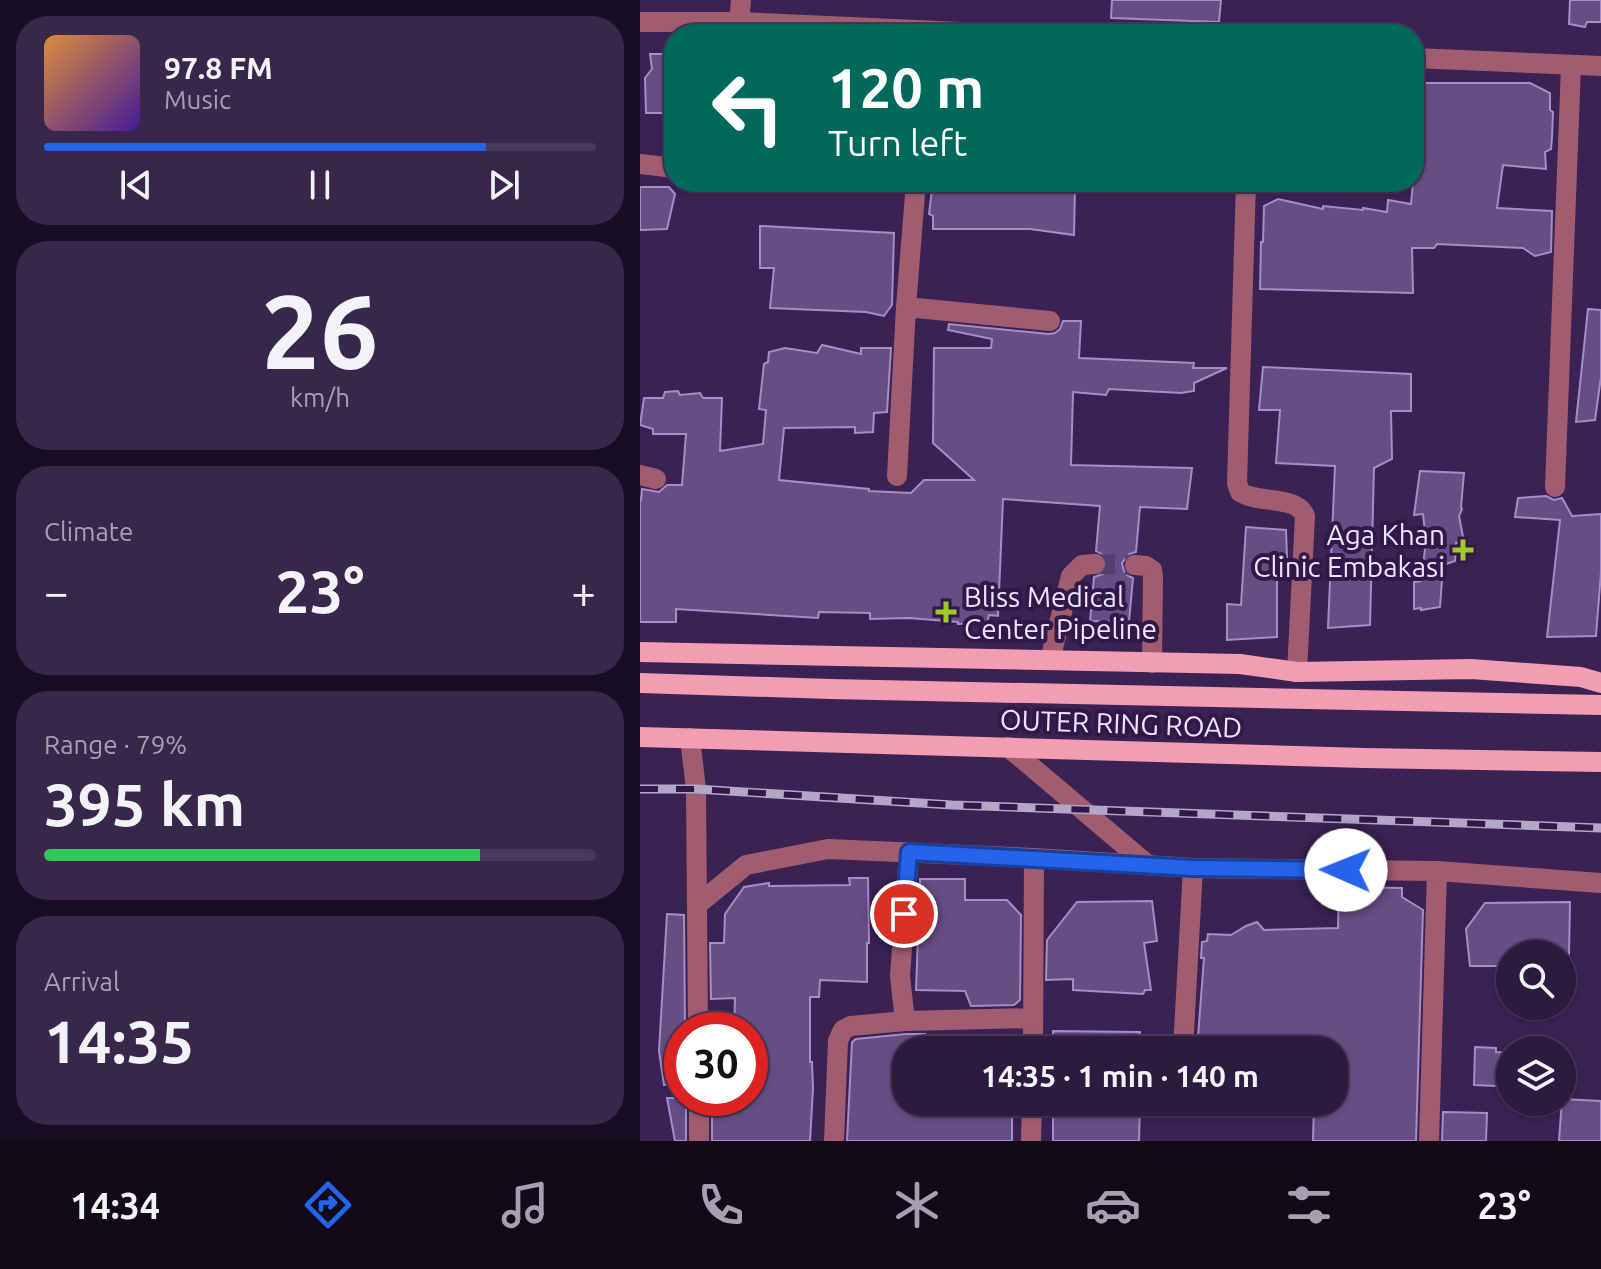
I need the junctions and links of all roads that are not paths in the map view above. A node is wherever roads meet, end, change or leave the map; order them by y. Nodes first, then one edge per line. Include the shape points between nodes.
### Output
1 (741, 0) edge
2 (640, 22) edge
3 (739, 22) junction
4 (777, 24) edge
5 (1424, 59) edge
6 (1571, 66) junction
7 (1601, 66) edge
8 (640, 164) edge
9 (664, 167) edge
10 (915, 192) edge
11 (1246, 192) edge
12 (906, 307) junction
13 (1050, 321) dead end
14 (897, 476) dead end
15 (1555, 487) dead end
16 (1095, 564) tunnel mouth
17 (1135, 565) dead end
18 (640, 652) edge
19 (1050, 660) junction
20 (1152, 663) junction
21 (1297, 672) junction
22 (640, 683) edge
23 (1601, 683) edge
24 (1601, 705) edge
25 (640, 737) edge
26 (690, 738) junction
27 (1008, 747) junction
28 (1601, 762) edge
29 (909, 852) junction
30 (1034, 858) junction
31 (1148, 865) junction
32 (1193, 868) junction
33 (1437, 871) junction
34 (1601, 883) edge
35 (697, 905) junction
36 (698, 1012) edge
37 (1033, 1018) junction
38 (905, 1021) junction
39 (1033, 1036) edge
40 (1184, 1036) edge
41 (699, 1116) edge
42 (1032, 1116) edge
43 (699, 1141) edge
44 (834, 1141) edge
45 (1031, 1141) edge
46 (1429, 1141) edge

1 - 3 street
2 - 3 street
3 - 4 street
5 - 6 street
6 - 7 street
6 - 15 street
8 - 9 street
10 - 12 street
11 - 21 street via 1237,483 1247,498 1303,509
12 - 13 street
12 - 14 street
16 - 19 street via 1082,565 1071,576
17 - 20 street via 1152,570
18 - 19 main road
19 - 20 main road
20 - 21 main road via 1240,664
21 - 23 main road via 1471,669
22 - 24 main road, OUTER RING ROAD
25 - 26 main road, OUTER RING ROAD
26 - 27 main road, OUTER RING ROAD
26 - 35 street
27 - 28 main road, OUTER RING ROAD
27 - 31 street
29 - 30 street
29 - 35 street via 828,849 746,865
29 - 38 street via 900,976
30 - 31 street
30 - 37 street
31 - 32 street
32 - 33 street
32 - 40 street
33 - 34 street
33 - 46 street
35 - 36 street
37 - 38 street
37 - 39 street
38 - 44 street via 843,1030 838,1041
41 - 43 street
42 - 45 street

